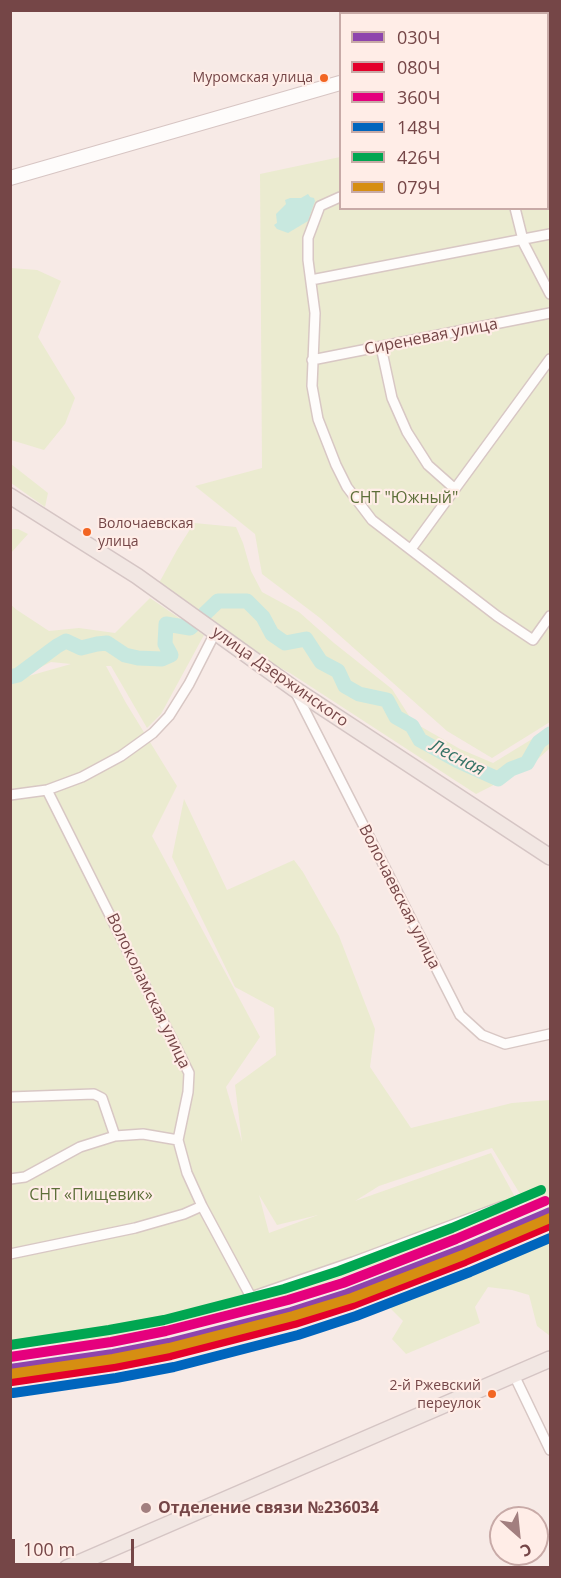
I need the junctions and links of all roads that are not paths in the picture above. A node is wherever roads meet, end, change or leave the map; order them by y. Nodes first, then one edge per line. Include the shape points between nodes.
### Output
1 (339, 83) edge
2 (10, 178) edge
3 (339, 197) edge
4 (516, 210) edge
5 (550, 234) edge
6 (523, 239) junction
7 (311, 280) junction
8 (550, 294) edge
9 (550, 313) edge
10 (381, 347) junction
11 (550, 359) edge
12 (312, 360) junction
13 (455, 489) junction
14 (10, 496) edge
15 (411, 549) junction
16 (550, 616) edge
17 (215, 633) junction
18 (293, 688) junction
19 (47, 790) junction
20 (10, 795) edge
21 (550, 857) edge
22 (550, 1034) edge
23 (10, 1097) edge
24 (116, 1136) junction
25 (178, 1140) junction
26 (10, 1179) edge
27 (202, 1206) junction
28 (502, 1206) dead end
29 (10, 1254) edge
30 (550, 1359) edge
31 (514, 1375) junction
32 (550, 1450) edge
33 (67, 1568) edge

1 - 2 main road
3 - 7 street via 320,206 308,238
4 - 6 street
5 - 6 street
6 - 7 street
6 - 8 street
7 - 12 street via 315,312
9 - 10 street, Сиреневая улица
10 - 12 street, Сиреневая улица
10 - 13 street via 392,398 407,432 428,465
11 - 13 street
12 - 15 street via 318,419 347,487 372,520
13 - 15 street
14 - 17 main road, улица Дзержинского via 137,576
15 - 16 street via 532,640
17 - 18 main road, улица Дзержинского
17 - 19 street via 189,684 153,733 82,777
18 - 21 main road, улица Дзержинского
18 - 22 street, Волочаевская улица via 460,1015 482,1035 504,1044
19 - 20 street
19 - 25 street, Волоколамская улица via 189,1073
23 - 24 street via 94,1094 102,1098
24 - 25 street via 143,1134
24 - 26 street via 80,1147 24,1177
25 - 27 street, Волоколамская улица
27 - 28 street, Волоколамская улица via 251,1297
27 - 29 street via 135,1228
30 - 31 main road
31 - 32 street
31 - 33 main road

